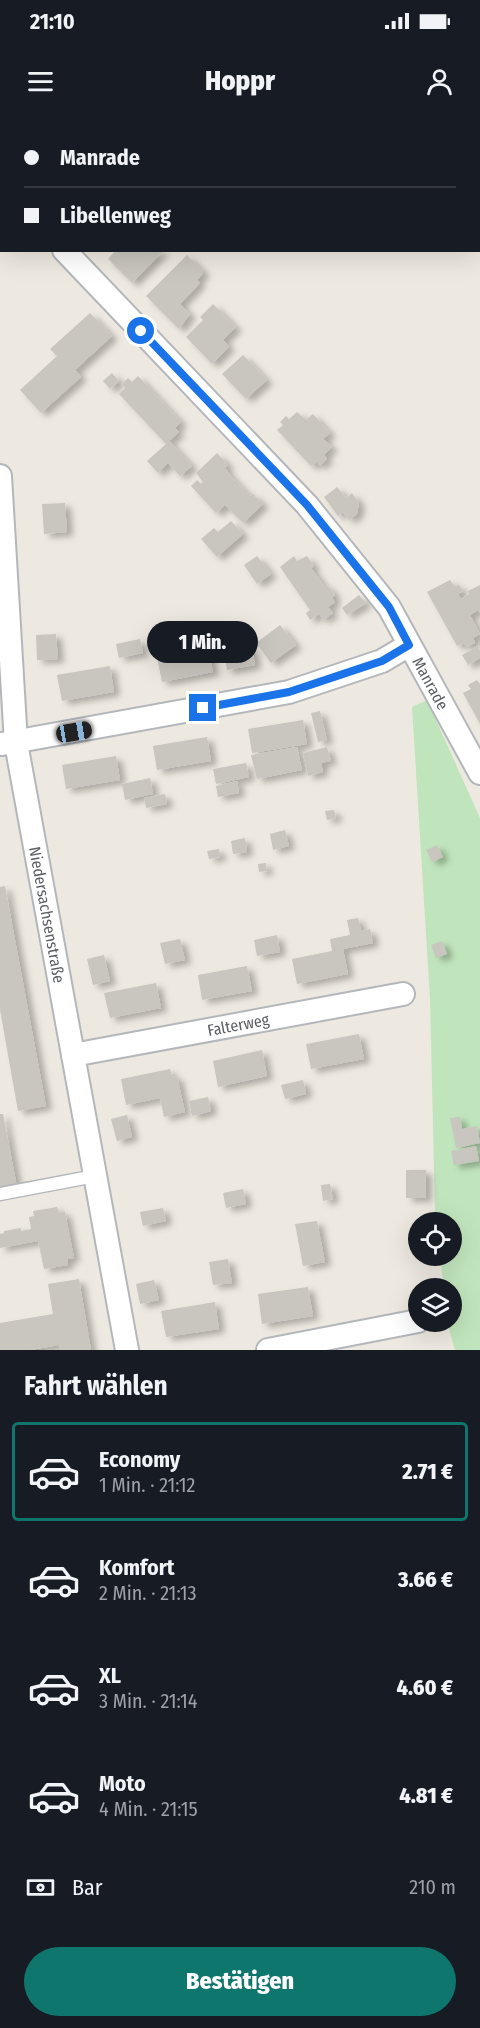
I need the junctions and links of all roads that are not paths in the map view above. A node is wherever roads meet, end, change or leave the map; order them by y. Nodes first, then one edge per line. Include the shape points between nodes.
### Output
1 (66, 252) edge
2 (0, 476) edge
3 (409, 645) junction
4 (8, 744) edge
5 (480, 773) edge
6 (403, 994) dead end
7 (73, 1055) junction
8 (95, 1176) junction
9 (0, 1194) edge
10 (408, 1323) edge
11 (127, 1350) edge
12 (268, 1350) edge

1 - 3 street, Manrade via 307,505 389,607
2 - 4 street, Niedersachsenstraße
3 - 4 street via 382,661 289,692
3 - 5 street, Manrade
4 - 7 street, Niedersachsenstraße
6 - 7 street, Falterweg
7 - 8 street, Niedersachsenstraße
8 - 9 lane
8 - 11 street, Niedersachsenstraße
10 - 12 street

